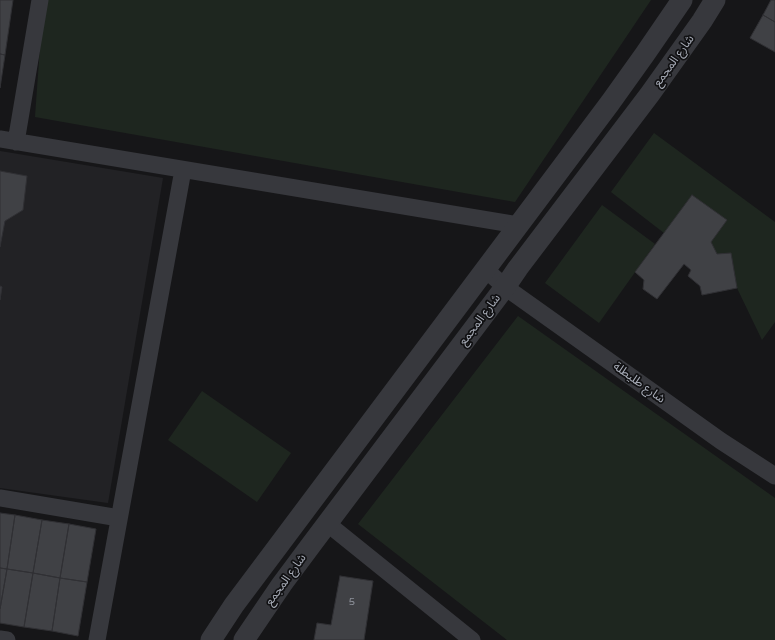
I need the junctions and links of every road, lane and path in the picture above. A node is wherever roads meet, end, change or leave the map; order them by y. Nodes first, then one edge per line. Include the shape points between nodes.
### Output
1 (40, 0) edge
2 (682, 0) edge
3 (715, 0) edge
4 (8, 141) edge
5 (183, 170) junction
6 (518, 225) junction
7 (485, 269) junction
8 (505, 286) junction
9 (775, 476) edge
10 (0, 498) edge
11 (119, 518) junction
12 (328, 524) junction
13 (0, 639) edge
14 (7, 640) edge
15 (97, 640) edge
16 (211, 640) edge
17 (244, 640) edge
18 (472, 640) edge

1 - 4 street
2 - 6 street via 614,97
3 - 8 street, شارع المجمع via 650,94
4 - 5 street
5 - 6 street
5 - 11 street
6 - 7 street
7 - 8 street, شارع طليطلة
7 - 16 street
8 - 9 street, شارع طليطلة
8 - 12 street, شارع المجمع
10 - 11 street
11 - 15 street
12 - 17 street, شارع المجمع via 282,584
12 - 18 street
13 - 14 street

